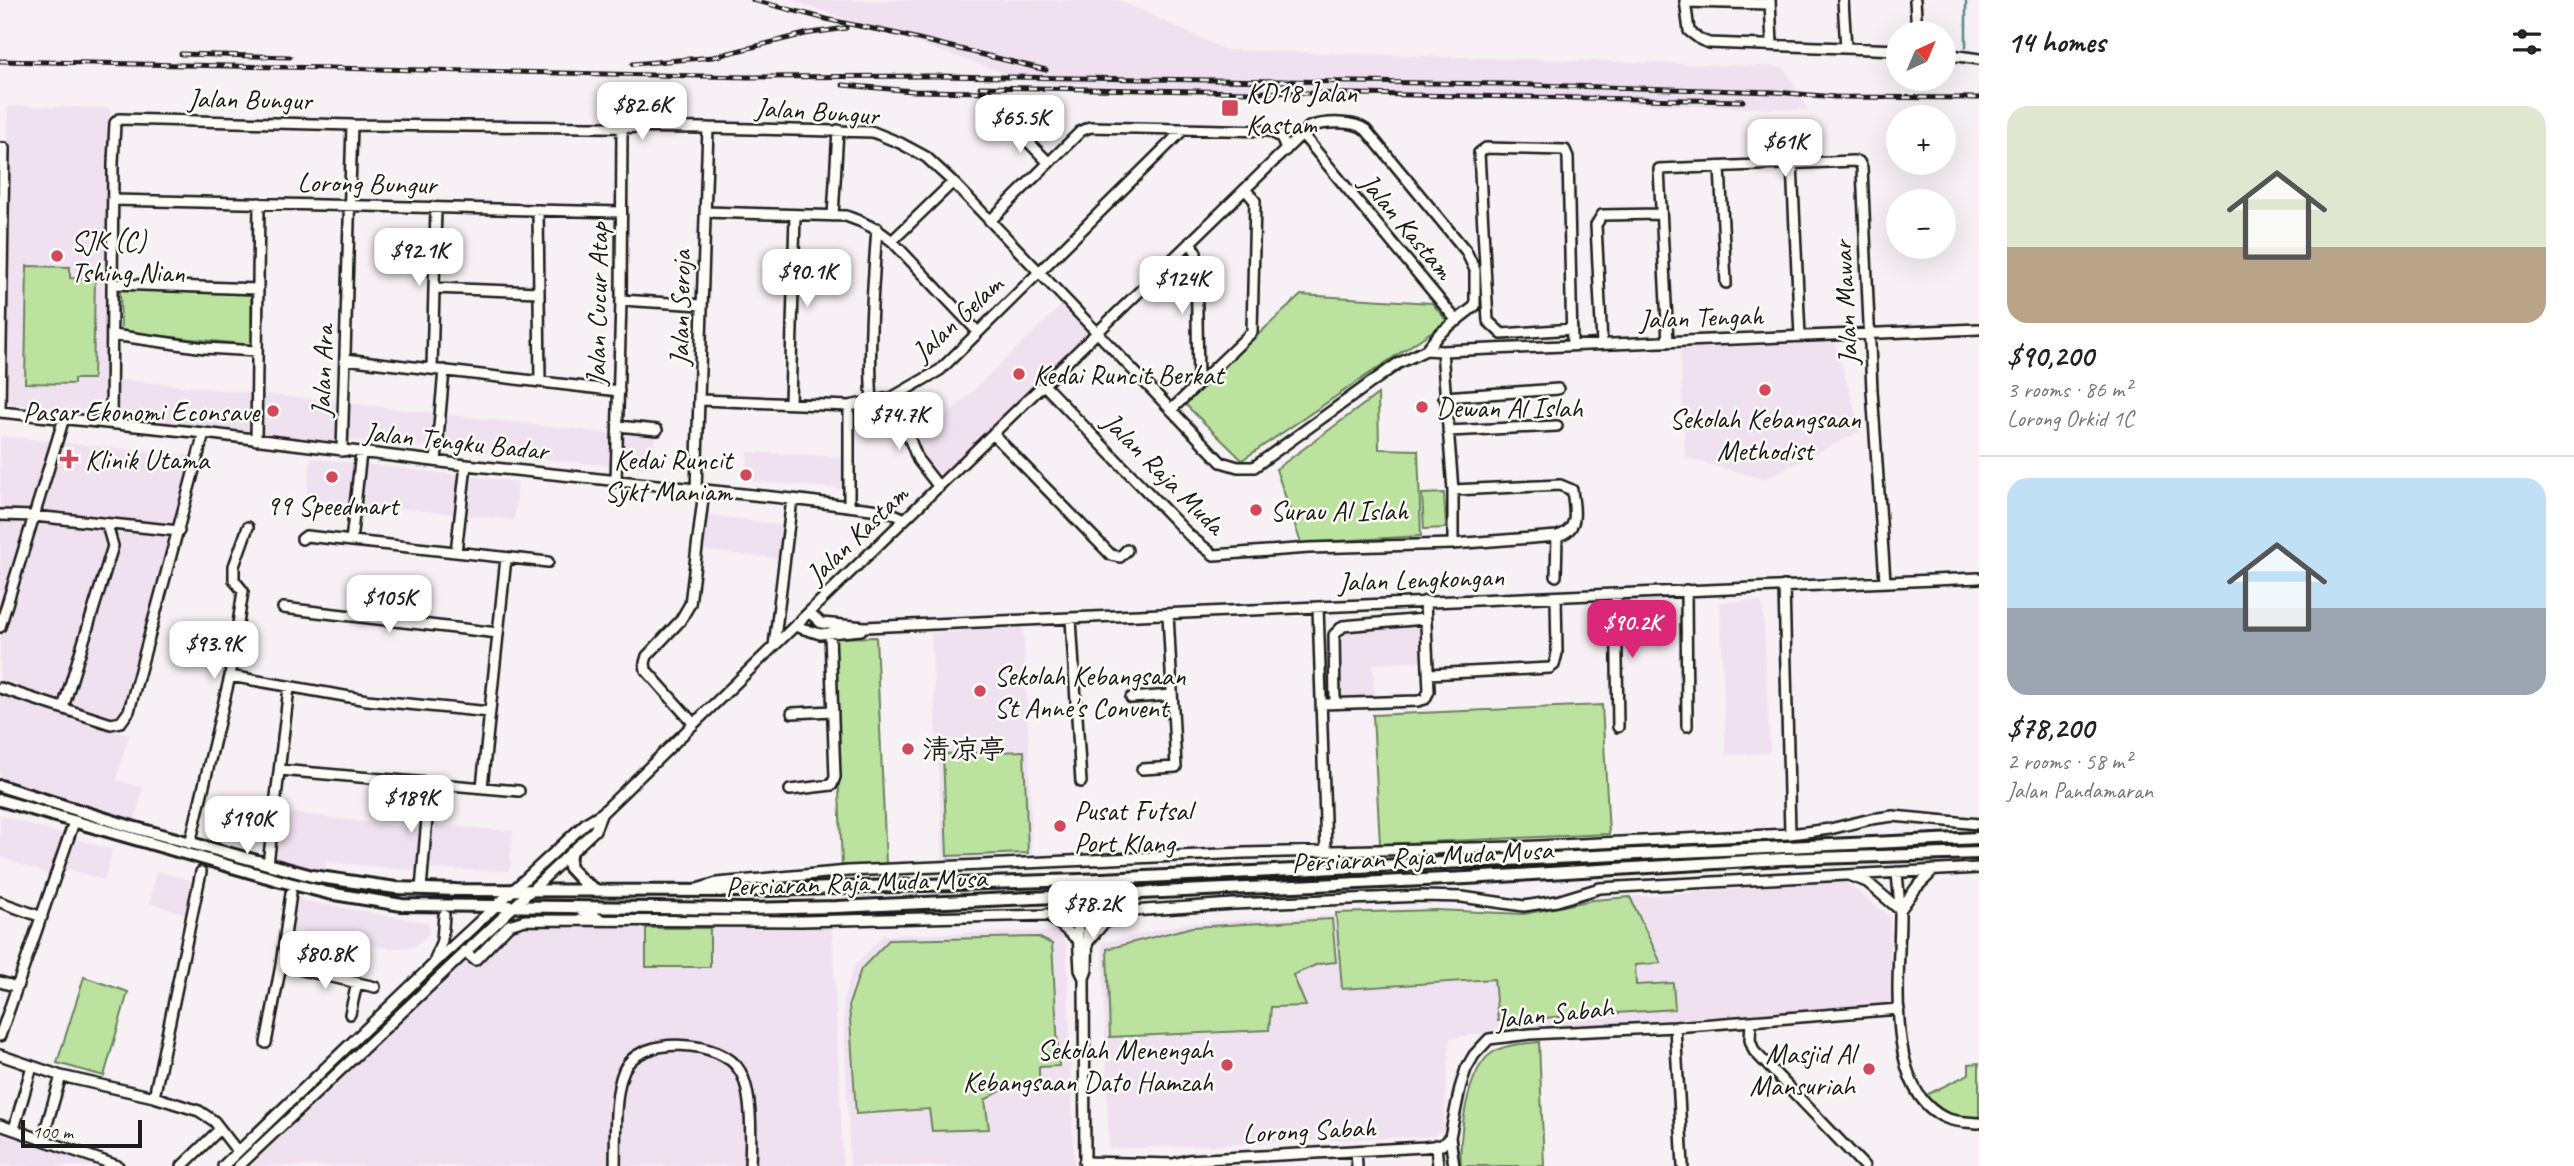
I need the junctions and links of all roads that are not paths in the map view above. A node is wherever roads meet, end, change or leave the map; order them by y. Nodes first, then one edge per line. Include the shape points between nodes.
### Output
1 (1843, 0) edge
2 (1915, 0) edge
3 (1685, 1) edge
4 (1770, 2) edge
5 (1916, 21) edge
6 (1772, 45) junction
7 (1846, 48) junction
8 (1886, 50) edge
9 (1956, 56) edge
10 (1979, 59) edge
11 (352, 125) junction
12 (1013, 126) dead end
13 (622, 127) junction
14 (708, 128) junction
15 (1184, 129) junction
16 (838, 130) junction
17 (1302, 134) junction
18 (2, 148) edge
19 (1286, 150) junction
20 (1049, 163) junction
21 (1792, 163) junction
22 (1720, 167) junction
23 (953, 182) junction
24 (1245, 189) junction
25 (113, 200) junction
26 (259, 203) junction
27 (349, 205) junction
28 (436, 208) junction
29 (538, 210) junction
30 (621, 212) junction
31 (705, 212) junction
32 (1660, 214) junction
33 (795, 215) junction
34 (834, 216) junction
35 (990, 220) junction
36 (877, 228) junction
37 (892, 241) junction
38 (1191, 242) junction
39 (1039, 272) junction
40 (1726, 283) dead end
41 (114, 284) junction
42 (434, 288) junction
43 (258, 289) junction
44 (539, 292) junction
45 (1, 295) edge
46 (621, 300) junction
47 (702, 305) junction
48 (1457, 321) junction
49 (1979, 328) edge
50 (1572, 329) junction
51 (978, 332) junction
52 (1869, 333) junction
53 (1096, 334) junction
54 (113, 335) junction
55 (1800, 336) junction
56 (1668, 342) junction
57 (1602, 344) junction
58 (1572, 345) junction
59 (1426, 350) junction
60 (257, 351) junction
61 (1442, 351) junction
62 (345, 359) junction
63 (432, 369) junction
64 (444, 370) junction
65 (0, 376) edge
66 (540, 382) junction
67 (1198, 383) junction
68 (1044, 385) junction
69 (1558, 389) dead end
70 (619, 391) junction
71 (893, 397) junction
72 (1444, 397) junction
73 (701, 400) junction
74 (790, 403) junction
75 (872, 403) junction
76 (849, 406) junction
77 (1171, 410) junction
78 (0, 412) edge
79 (64, 418) junction
80 (111, 423) junction
81 (618, 425) junction
82 (1557, 426) dead end
83 (657, 430) dead end
84 (1448, 431) junction
85 (204, 433) junction
86 (993, 434) junction
87 (256, 440) junction
88 (342, 451) junction
89 (361, 453) junction
90 (436, 461) junction
91 (466, 465) junction
92 (616, 482) junction
93 (939, 486) junction
94 (700, 491) junction
95 (1453, 491) junction
96 (792, 499) junction
97 (849, 506) junction
98 (0, 515) edge
99 (34, 516) junction
100 (905, 519) junction
101 (107, 525) junction
102 (130, 527) junction
103 (248, 527) dead end
104 (179, 531) junction
105 (1557, 536) junction
106 (302, 539) dead end
107 (351, 541) junction
108 (1453, 544) junction
109 (113, 546) junction
110 (1127, 550) dead end
111 (456, 552) junction
112 (506, 558) junction
113 (548, 562) dead end
114 (1556, 576) dead end
115 (1979, 578) edge
116 (1885, 581) junction
117 (1784, 586) junction
118 (1686, 590) junction
119 (1616, 594) junction
120 (1556, 597) junction
121 (1425, 601) junction
122 (1318, 607) junction
123 (283, 608) dead end
124 (809, 612) junction
125 (1168, 614) junction
126 (1071, 619) junction
127 (1424, 619) junction
128 (794, 626) junction
129 (0, 627) edge
130 (865, 627) junction
131 (498, 633) junction
132 (830, 633) junction
133 (774, 646) junction
134 (1429, 674) junction
135 (230, 676) junction
136 (0, 688) edge
137 (289, 688) junction
138 (1172, 695) junction
139 (1131, 698) dead end
140 (1335, 703) junction
141 (1321, 705) junction
142 (63, 708) junction
143 (833, 711) junction
144 (490, 712) junction
145 (792, 713) dead end
146 (694, 724) junction
147 (1687, 726) dead end
148 (1618, 727) dead end
149 (279, 769) junction
150 (1142, 769) dead end
151 (1082, 782) dead end
152 (430, 783) junction
153 (0, 786) edge
154 (482, 788) junction
155 (790, 790) dead end
156 (519, 791) dead end
157 (0, 800) edge
158 (602, 813) junction
159 (75, 822) junction
160 (1979, 824) edge
161 (1790, 834) junction
162 (1979, 838) edge
163 (190, 844) junction
164 (1517, 847) junction
165 (1326, 851) junction
166 (570, 853) junction
167 (1979, 853) edge
168 (1545, 859) junction
169 (268, 864) junction
170 (1979, 868) edge
171 (1934, 870) junction
172 (201, 872) dead end
173 (1897, 872) junction
174 (1848, 875) junction
175 (421, 889) junction
176 (514, 890) junction
177 (531, 890) junction
178 (598, 891) junction
179 (688, 891) junction
180 (291, 894) dead end
181 (0, 902) edge
182 (497, 905) junction
183 (514, 906) junction
184 (573, 906) junction
185 (1900, 911) junction
186 (1122, 912) junction
187 (1047, 914) junction
188 (1076, 914) junction
189 (1088, 914) junction
190 (444, 915) dead end
191 (42, 917) junction
192 (598, 919) junction
193 (1083, 942) junction
194 (464, 951) junction
195 (281, 965) junction
196 (433, 965) junction
197 (0, 982) edge
198 (357, 983) junction
199 (16, 987) junction
200 (375, 987) dead end
201 (1899, 1009) junction
202 (350, 1014) dead end
203 (1751, 1021) junction
204 (1675, 1027) junction
205 (0, 1036) edge
206 (266, 1043) dead end
207 (0, 1055) edge
208 (32, 1066) junction
209 (61, 1076) junction
210 (154, 1097) junction
211 (1979, 1123) edge
212 (0, 1125) edge
213 (14, 1129) junction
214 (220, 1129) junction
215 (1450, 1137) junction
216 (43, 1138) junction
217 (1437, 1145) junction
218 (1356, 1150) junction
219 (238, 1152) junction
220 (1084, 1164) edge
221 (1173, 1165) edge
222 (118, 1166) edge
223 (182, 1166) edge
224 (223, 1166) edge
225 (239, 1166) edge
226 (615, 1166) edge
227 (750, 1166) edge
228 (1357, 1166) edge
229 (1438, 1166) edge
230 (1454, 1166) edge
231 (1683, 1166) edge
232 (1864, 1166) edge

1 - 7 street
2 - 5 street
3 - 4 street
3 - 6 street via 1689,31 1701,40
4 - 6 street
6 - 7 street
7 - 8 street
9 - 10 street
11 - 13 street, Jalan Bungur
11 - 25 street, Jalan Bungur via 119,120 115,123
11 - 27 street, Jalan Ara
12 - 20 street
13 - 14 street, Jalan Bungur
13 - 30 street, Jalan Cucur Atap
14 - 16 street, Jalan Bungur
14 - 31 street, Jalan Seroja
15 - 19 street via 1269,131 1280,137
15 - 20 street via 1090,127
15 - 39 street, Jalan Gelam
16 - 23 street, Jalan Bungur via 873,132 900,143 926,157
16 - 34 street
17 - 19 street, Jalan Kastam
17 - 48 street, Jalan Kastam
17 - 48 street via 1316,125 1355,125 1386,152 1466,251 1475,270 1475,306
18 - 45 street
19 - 24 street, Jalan Kastam
20 - 35 street
21 - 22 street, Jalan Mawar
21 - 52 street, Jalan Mawar via 1853,161 1862,168
21 - 55 street
22 - 32 street, Jalan Mawar via 1659,169
22 - 40 street
23 - 35 street, Jalan Bungur
23 - 37 street
24 - 38 street, Jalan Kastam
24 - 67 street via 1255,201 1252,332
25 - 26 street, Lorong Bungur
25 - 41 street
26 - 27 street, Lorong Bungur
26 - 43 street
27 - 28 street, Lorong Bungur
27 - 62 street, Jalan Ara
28 - 29 street, Lorong Bungur
28 - 42 street
29 - 30 street, Lorong Bungur
29 - 44 street
30 - 46 street, Jalan Cucur Atap
31 - 33 street
31 - 47 street, Jalan Seroja
32 - 56 street
32 - 57 street via 1598,218
33 - 34 street
33 - 74 street
34 - 36 street
35 - 39 street, Jalan Bungur
36 - 37 street
36 - 75 street
37 - 51 street
38 - 53 street, Jalan Kastam
38 - 67 street via 1196,252
39 - 51 street, Jalan Gelam
39 - 53 street, Jalan Bungur
41 - 43 street
41 - 54 street
42 - 44 street
42 - 63 street
43 - 60 street
44 - 66 street
45 - 65 street
46 - 47 street
46 - 70 street, Jalan Cucur Atap
47 - 73 street, Jalan Seroja
48 - 59 street
49 - 52 street, Jalan Tengah
50 - 50 street via 1565,150 1486,148 1479,153 1488,321 1502,334
50 - 58 street
51 - 71 street, Jalan Gelam via 940,370
52 - 55 street, Jalan Tengah
52 - 116 street, Jalan Mawar
53 - 68 street, Jalan Kastam
53 - 77 street
54 - 60 street
54 - 80 street
55 - 56 street, Jalan Tengah
56 - 57 street, Jalan Tengah
57 - 58 street, Jalan Tengah
58 - 61 street, Jalan Tengah
59 - 61 street, Jalan Tengah
59 - 77 street via 1397,364 1254,467 1221,462
60 - 87 street
61 - 72 street
62 - 63 street
62 - 88 street, Jalan Ara
63 - 64 street
64 - 66 street
64 - 90 street
65 - 78 street
66 - 70 street
67 - 77 street
68 - 86 street, Jalan Kastam
68 - 108 street, Jalan Raja Muda via 1190,536 1214,555
69 - 72 street
70 - 81 street, Jalan Cucur Atap
71 - 75 street, Jalan Gelam
71 - 93 street via 918,460
72 - 84 street
73 - 74 street, Jalan Gelam
73 - 94 street, Jalan Seroja
74 - 76 street, Jalan Gelam
75 - 76 street, Jalan Gelam
76 - 97 street
78 - 79 street, Jalan Tengku Badar
79 - 80 street, Jalan Tengku Badar
79 - 99 street
80 - 85 street, Jalan Tengku Badar
81 - 83 street
81 - 92 street, Jalan Cucur Atap
82 - 84 street
84 - 95 street
85 - 87 street, Jalan Tengku Badar
85 - 104 street
86 - 93 street, Jalan Kastam
86 - 110 street via 1111,555 1120,557
87 - 88 street, Jalan Tengku Badar
88 - 89 street, Jalan Tengku Badar
89 - 90 street, Jalan Tengku Badar
89 - 107 street
90 - 91 street, Jalan Tengku Badar
91 - 92 street, Jalan Tengku Badar
91 - 111 street
92 - 94 street, Jalan Tengku Badar
93 - 100 street, Jalan Kastam
94 - 96 street, Jalan Tengku Badar
94 - 146 street, Jalan Seroja via 690,604 645,663 646,670
95 - 105 street via 1560,485 1572,489 1575,523
95 - 108 street
96 - 97 street, Jalan Tengku Badar
96 - 133 street
97 - 100 street, Jalan Tengku Badar via 887,511
98 - 99 street
99 - 101 street
99 - 129 street
100 - 124 street, Jalan Kastam
101 - 102 street
101 - 109 street
102 - 104 street
102 - 109 street
103 - 135 street via 234,566 234,580 243,591
104 - 142 street via 128,711 121,722 111,724
105 - 108 street, Jalan Raja Muda
105 - 114 street
106 - 107 street
107 - 111 street
109 - 142 street
111 - 112 street
112 - 113 street
112 - 131 street
115 - 116 street, Jalan Lengkongan
116 - 117 street, Jalan Lengkongan
117 - 118 street, Jalan Lengkongan
117 - 161 street
118 - 119 street, Jalan Lengkongan
118 - 147 street
119 - 120 street, Jalan Lengkongan
119 - 148 street
120 - 121 street, Jalan Lengkongan
120 - 134 street via 1555,665
121 - 122 street, Jalan Lengkongan
121 - 127 street
122 - 125 street, Jalan Lengkongan
122 - 141 street
123 - 131 street
124 - 128 street, Jalan Kastam
124 - 130 street, Jalan Lengkongan via 821,623
125 - 126 street, Jalan Lengkongan
125 - 138 street
126 - 130 street, Jalan Lengkongan
126 - 151 street
127 - 134 street
127 - 140 street via 1337,629
128 - 132 street, Jalan Lengkongan
128 - 133 street, Jalan Kastam
130 - 132 street, Jalan Lengkongan
131 - 144 street
132 - 143 street
133 - 146 street, Jalan Kastam
134 - 140 street via 1425,699
135 - 137 street
135 - 163 street
136 - 142 street
137 - 144 street
137 - 149 street
138 - 139 street
138 - 150 street via 1176,767
140 - 141 street
141 - 165 street
143 - 145 street
143 - 155 street via 832,785
144 - 154 street
146 - 158 street, Jalan Kastam
149 - 152 street
149 - 169 street
152 - 154 street
152 - 175 street
153 - 163 main road, Persiaran Raja Muda Musa
154 - 156 street
157 - 159 main road, Persiaran Raja Muda Musa
158 - 166 street, Jalan Kastam via 595,830
158 - 176 street, Jalan Kastam
159 - 182 main road, Persiaran Raja Muda Musa via 328,893 402,905
159 - 191 street
160 - 161 street via 1894,816
161 - 164 street
162 - 168 main road, Persiaran Raja Muda Musa
163 - 169 main road, Persiaran Raja Muda Musa
164 - 165 street
164 - 168 main road
165 - 179 street via 848,871 717,883
166 - 177 street, Jalan Kastam
166 - 178 main road via 569,867
167 - 184 main road, Persiaran Raja Muda Musa via 837,907
168 - 179 main road, Persiaran Raja Muda Musa via 1068,881
169 - 175 main road, Persiaran Raja Muda Musa via 358,884
170 - 171 street
171 - 173 street
171 - 185 street
172 - 210 street
173 - 174 street
173 - 185 street
174 - 185 street via 1867,882
174 - 186 street via 1600,888 1524,906 1422,896
175 - 176 main road, Persiaran Raja Muda Musa
176 - 177 main road, Persiaran Raja Muda Musa
176 - 182 street, Jalan Kastam
177 - 178 main road, Persiaran Raja Muda Musa
177 - 183 street, Jalan Kastam
178 - 179 main road, Persiaran Raja Muda Musa
180 - 195 street
181 - 191 street
182 - 183 main road, Persiaran Raja Muda Musa
182 - 196 street, Jalan Kastam
183 - 184 main road, Persiaran Raja Muda Musa
183 - 194 street, Jalan Kastam
184 - 192 main road
185 - 201 street
186 - 189 street
186 - 193 street
187 - 188 street
187 - 192 street via 801,921
187 - 193 street
188 - 189 street
188 - 193 street
189 - 193 street
190 - 196 street
191 - 199 street
192 - 194 street via 514,922 475,960
193 - 220 street
194 - 225 street, Jalan Kastam
195 - 198 street
195 - 206 street
196 - 219 street, Jalan Kastam
197 - 199 street
198 - 200 street
198 - 202 street
199 - 205 street
201 - 203 street, Jalan Sabah
201 - 211 street via 1903,1054 1922,1100 1950,1121
203 - 204 street, Jalan Sabah
203 - 232 street via 1754,1051
204 - 215 street, Jalan Sabah via 1489,1039 1466,1069
204 - 231 street
207 - 208 street
208 - 209 street
208 - 213 street
209 - 210 street
209 - 216 street
210 - 214 street via 199,1111
212 - 213 street
213 - 216 street
214 - 219 street
214 - 223 street
215 - 217 street, Lorong Sabah
215 - 230 street, Jalan Sabah
216 - 222 street
217 - 218 street, Lorong Sabah
217 - 229 street
218 - 221 street, Lorong Sabah via 1198,1159
218 - 228 street
219 - 224 street, Jalan Kastam
220 - 221 street, Lorong Sabah
226 - 227 street via 624,1070 638,1055 658,1046 718,1051 736,1064 747,1092

